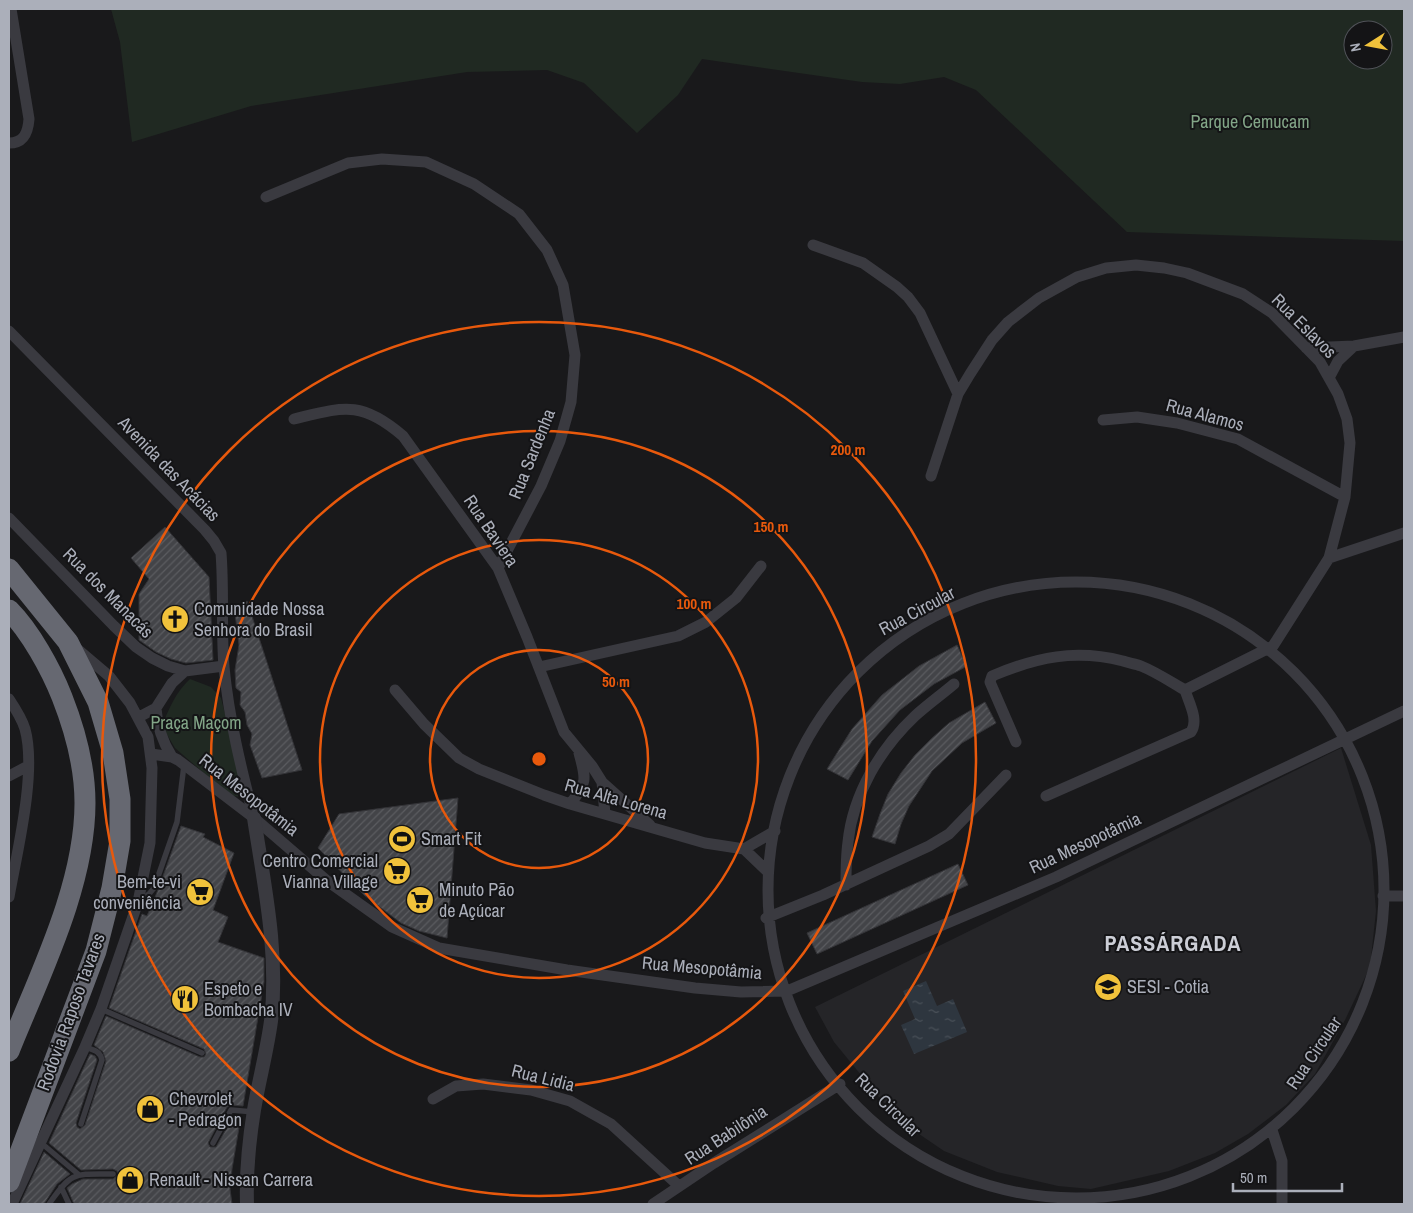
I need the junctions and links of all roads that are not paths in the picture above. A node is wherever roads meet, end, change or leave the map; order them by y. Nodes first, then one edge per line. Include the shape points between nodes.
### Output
1 (11, 9) edge
2 (9, 143) edge
3 (266, 198) dead end
4 (813, 246) dead end
5 (9, 332) edge
6 (1404, 337) edge
7 (1354, 346) junction
8 (1306, 348) junction
9 (1330, 378) junction
10 (958, 394) junction
11 (294, 419) dead end
12 (1103, 420) dead end
13 (931, 476) dead end
14 (1345, 497) junction
15 (9, 518) edge
16 (1404, 533) edge
17 (1329, 558) junction
18 (761, 566) dead end
19 (498, 568) junction
20 (9, 569) edge
21 (9, 610) edge
22 (68, 642) junction
23 (1273, 646) junction
24 (224, 666) junction
25 (539, 667) junction
26 (186, 671) junction
27 (954, 684) dead end
28 (395, 690) dead end
29 (1185, 690) junction
30 (9, 699) edge
31 (156, 708) junction
32 (1404, 711) edge
33 (138, 717) junction
34 (1347, 740) junction
35 (1016, 742) dead end
36 (578, 751) junction
37 (151, 754) junction
38 (172, 757) junction
39 (184, 765) junction
40 (28, 766) junction
41 (1006, 774) dead end
42 (9, 776) edge
43 (602, 782) junction
44 (1046, 796) dead end
45 (570, 804) junction
46 (605, 814) junction
47 (254, 818) junction
48 (653, 828) junction
49 (775, 831) junction
50 (744, 849) junction
51 (767, 871) junction
52 (846, 885) junction
53 (1383, 896) junction
54 (1404, 896) edge
55 (9, 897) edge
56 (138, 902) junction
57 (766, 918) junction
58 (787, 991) junction
59 (100, 1010) junction
60 (85, 1046) junction
61 (9, 1051) edge
62 (202, 1053) dead end
63 (840, 1084) junction
64 (433, 1099) dead end
65 (254, 1112) junction
66 (80, 1124) dead end
67 (1272, 1130) junction
68 (40, 1142) junction
69 (213, 1143) dead end
70 (78, 1174) junction
71 (113, 1174) dead end
72 (9, 1182) edge
73 (679, 1186) junction
74 (61, 1187) junction
75 (12, 1204) edge
76 (49, 1204) edge
77 (69, 1204) edge
78 (247, 1204) edge
79 (653, 1204) edge
80 (1282, 1204) edge

1 - 2 street via 29,119 23,139
3 - 19 street, Rua Sardenha via 348,163 382,159 426,162 474,184 519,214 547,250 563,285 575,355 572,402 541,486
4 - 10 street via 863,263 908,297 920,313
5 - 24 street, Avenida das Acácias via 214,541 221,553
6 - 7 street
7 - 8 street
7 - 9 street via 1338,361
8 - 9 street, Rua Eslavos
8 - 10 street, Rua Eslavos via 1272,313 1243,294 1164,268 1136,265 1106,268 1077,277 1040,298 1008,322 992,340
9 - 14 street, Rua Eslavos via 1347,419 1350,443
10 - 13 street, Rua Eslavos
11 - 19 street, Rua Baviera via 337,409 366,411 386,421 403,436
12 - 14 street, Rua Alamos via 1137,417 1177,423 1238,439
14 - 17 street, Rua Eslavos
15 - 26 street, Rua dos Manacás via 136,647 168,666
16 - 17 street
17 - 23 street, Rua Eslavos
18 - 25 street via 736,598 706,622 678,636
19 - 25 street, Rua Baviera
20 - 22 highway, Rodovia Raposo Tavares
21 - 61 highway via 54,678 72,722 85,803 80,854 68,903
22 - 33 street via 109,676
22 - 72 highway, Rodovia Raposo Tavares via 98,702 113,753 120,799 120,841 96,951
23 - 29 street
23 - 34 street, Rua Circular via 1306,682
23 - 49 street, Rua Circular via 1216,614 1123,584 1083,580 1049,582 995,593 960,606 903,634 866,662 831,700 786,787
24 - 26 street, Rua dos Manacás
24 - 47 street, Avenida das Acácias via 239,761
25 - 36 street, Rua Baviera via 564,732
26 - 31 street via 172,683
27 - 52 street via 915,716 885,750 865,782 848,842
28 - 45 street, Rua Alta Lorena via 459,758 479,769
29 - 35 street via 1142,666 1102,656 1052,656 1012,668 992,676 990,682
29 - 44 street via 1194,720 1191,732
30 - 40 street via 25,729
31 - 33 street
31 - 38 street via 159,728
32 - 34 street, Rua Mesopotâmia
33 - 37 street
34 - 53 street, Rua Circular via 1376,838
34 - 58 street, Rua Mesopotâmia via 1056,877
36 - 43 street, Rua Baviera
36 - 45 street via 584,784
37 - 38 street, Rua Mesopotâmia
37 - 56 street via 150,843
38 - 39 street, Rua Mesopotâmia
39 - 47 street, Rua Mesopotâmia
39 - 56 lane via 177,822 154,888
40 - 42 street
40 - 55 street
41 - 52 street via 949,834
43 - 46 street, Rua Baviera
43 - 48 street, Rua Baviera
45 - 46 street, Rua Alta Lorena
46 - 48 street, Rua Alta Lorena
47 - 58 street, Rua Mesopotâmia via 326,880 392,927 439,948 695,988
47 - 65 street via 273,961 271,1020
48 - 50 street, Rua Alta Lorena via 705,843
49 - 50 street
49 - 51 street, Rua Circular
50 - 51 street
51 - 57 street, Rua Circular
52 - 57 street
53 - 54 street
53 - 67 street, Rua Circular via 1381,939 1360,1014 1341,1050 1310,1095
56 - 59 street
57 - 58 street, Rua Circular via 770,943
58 - 63 street, Rua Circular via 805,1033
59 - 60 street
59 - 62 lane
60 - 66 lane via 97,1050 102,1060
60 - 68 street
63 - 67 street, Rua Circular via 888,1135 914,1154 967,1181 1000,1191 1076,1202 1104,1200 1178,1182 1223,1161
63 - 73 street, Rua Babilônia
64 - 73 street, Rua Lidia via 456,1086 483,1084 531,1090 570,1101 611,1124
65 - 69 lane via 231,1110
65 - 78 street via 246,1179
67 - 80 street via 1282,1161
68 - 70 lane
68 - 75 street
70 - 71 lane
70 - 74 lane
73 - 79 street, Rua Babilônia
74 - 76 lane
74 - 77 lane

